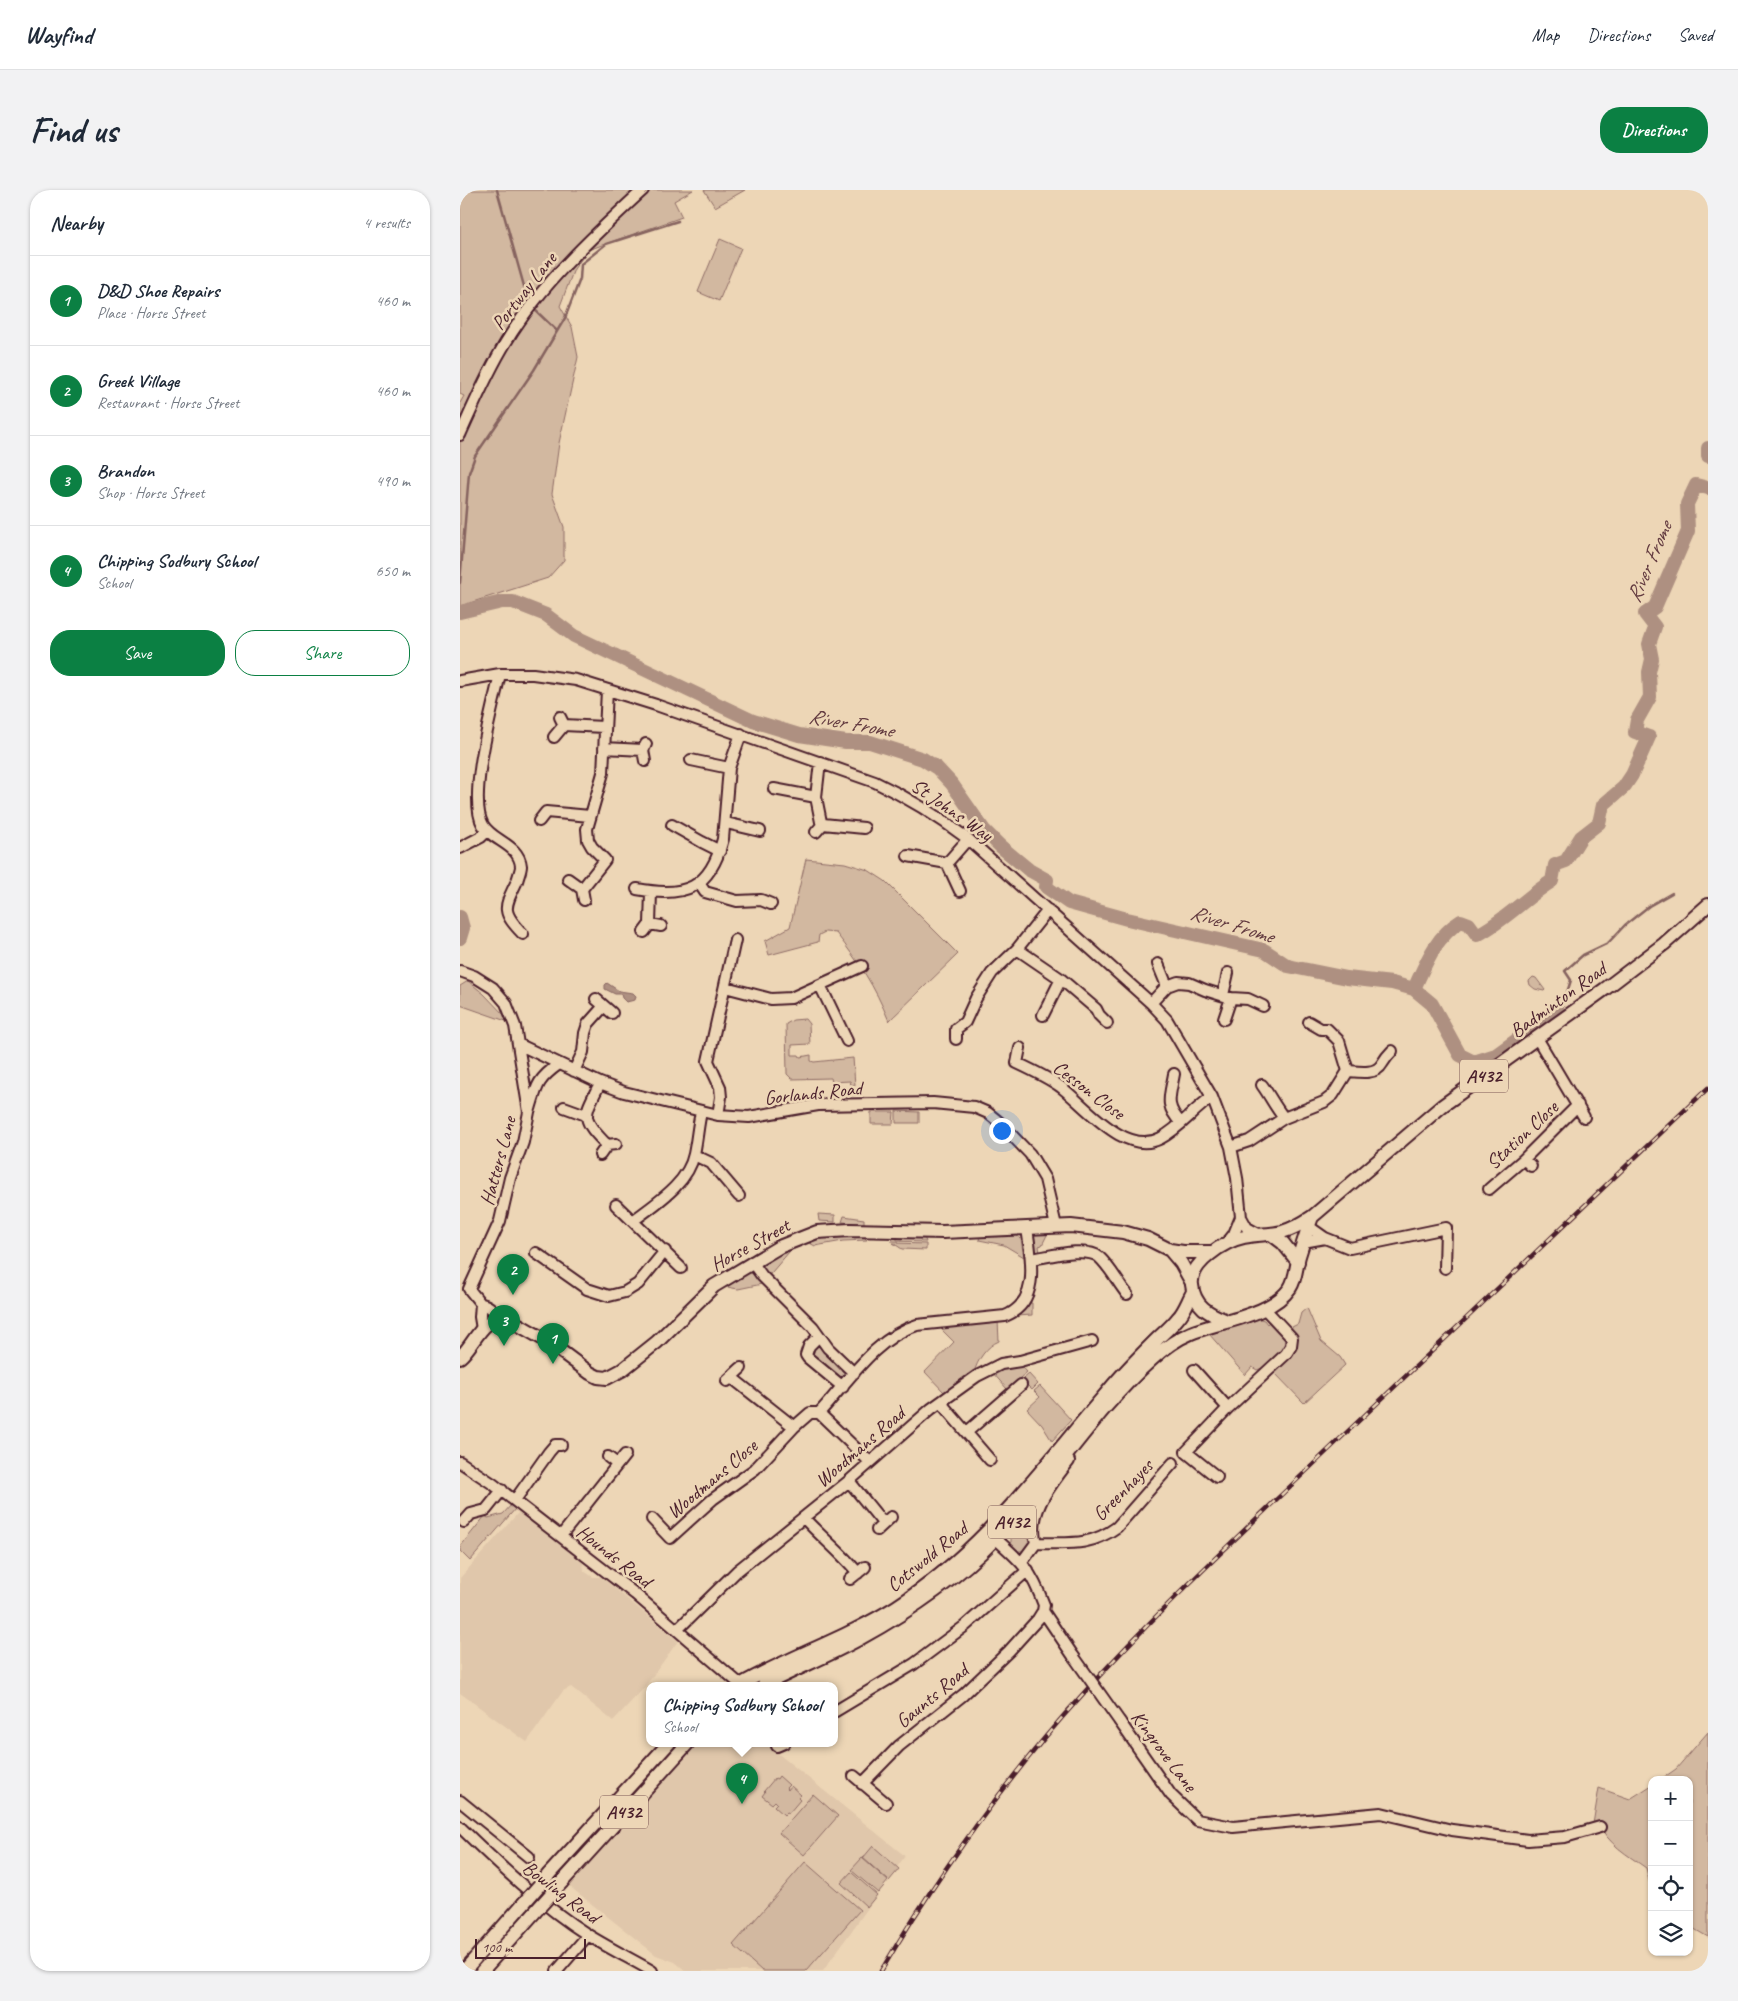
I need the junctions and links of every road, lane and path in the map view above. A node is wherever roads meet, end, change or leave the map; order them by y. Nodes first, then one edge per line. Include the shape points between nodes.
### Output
1 (643, 190) edge
2 (460, 435) edge
3 (500, 674) junction
4 (461, 681) edge
5 (607, 690) junction
6 (604, 727) junction
7 (741, 734) junction
8 (554, 737) dead end
9 (604, 748) junction
10 (691, 760) dead end
11 (645, 761) dead end
12 (820, 762) junction
13 (729, 768) junction
14 (774, 789) dead end
15 (816, 797) junction
16 (590, 816) junction
17 (539, 821) dead end
18 (726, 823) junction
19 (672, 825) dead end
20 (864, 828) dead end
21 (760, 830) dead end
22 (487, 831) junction
23 (968, 839) junction
24 (460, 848) edge
25 (720, 850) junction
26 (908, 856) dead end
27 (947, 863) junction
28 (568, 878) dead end
29 (699, 883) junction
30 (582, 889) junction
31 (637, 889) dead end
32 (960, 891) dead end
33 (651, 892) junction
34 (584, 900) dead end
35 (771, 904) dead end
36 (1708, 904) edge
37 (1048, 910) junction
38 (652, 928) dead end
39 (523, 934) dead end
40 (734, 940) dead end
41 (1017, 949) junction
42 (1158, 964) dead end
43 (862, 966) dead end
44 (460, 971) edge
45 (1228, 973) dead end
46 (1061, 979) junction
47 (820, 985) junction
48 (725, 986) junction
49 (1167, 986) junction
50 (1227, 997) junction
51 (1151, 1003) junction
52 (604, 1006) dead end
53 (1256, 1006) dead end
54 (1043, 1015) dead end
55 (1224, 1019) dead end
56 (1309, 1022) dead end
57 (1107, 1023) dead end
58 (1537, 1038) junction
59 (956, 1039) dead end
60 (847, 1041) dead end
61 (518, 1044) junction
62 (1020, 1048) dead end
63 (1392, 1051) dead end
64 (560, 1064) junction
65 (574, 1071) junction
66 (1348, 1071) junction
67 (1174, 1074) dead end
68 (600, 1083) junction
69 (1262, 1086) dead end
70 (1212, 1098) junction
71 (1578, 1105) junction
72 (564, 1108) dead end
73 (528, 1112) junction
74 (701, 1112) junction
75 (586, 1115) junction
76 (718, 1115) junction
77 (1584, 1117) dead end
78 (1284, 1118) junction
79 (1181, 1123) junction
80 (1231, 1147) junction
81 (600, 1155) dead end
82 (694, 1155) junction
83 (1489, 1189) dead end
84 (739, 1196) dead end
85 (616, 1205) dead end
86 (1241, 1217) junction
87 (634, 1221) junction
88 (1307, 1223) junction
89 (1056, 1226) junction
90 (1027, 1228) junction
91 (1264, 1234) junction
92 (1325, 1238) junction
93 (1303, 1242) junction
94 (1226, 1244) junction
95 (1170, 1250) junction
96 (665, 1251) junction
97 (1211, 1252) junction
98 (536, 1253) dead end
99 (1031, 1259) junction
100 (752, 1262) junction
101 (1298, 1262) junction
102 (681, 1268) dead end
103 (1445, 1268) dead end
104 (1192, 1286) junction
105 (1125, 1287) dead end
106 (469, 1290) joint
107 (481, 1304) junction
108 (1264, 1308) junction
109 (498, 1318) junction
110 (1227, 1321) junction
111 (482, 1329) junction
112 (819, 1336) junction
113 (1092, 1341) dead end
114 (461, 1359) edge
115 (741, 1368) dead end
116 (1194, 1370) dead end
117 (854, 1374) junction
118 (843, 1387) junction
119 (1209, 1387) junction
120 (1018, 1392) dead end
121 (1201, 1395) dead end
122 (940, 1403) junction
123 (1228, 1408) junction
124 (819, 1413) junction
125 (794, 1427) junction
126 (967, 1432) junction
127 (561, 1445) dead end
128 (1082, 1445) dead end
129 (625, 1455) dead end
130 (608, 1457) dead end
131 (990, 1460) dead end
132 (460, 1462) edge
133 (870, 1462) junction
134 (1173, 1463) dead end
135 (617, 1464) junction
136 (1154, 1467) dead end
137 (1163, 1474) junction
138 (1217, 1477) dead end
139 (849, 1481) junction
140 (502, 1490) junction
141 (515, 1500) junction
142 (804, 1518) junction
143 (652, 1519) dead end
144 (464, 1522) dead end
145 (884, 1523) dead end
146 (562, 1536) junction
147 (996, 1539) junction
148 (1036, 1544) junction
149 (1025, 1566) junction
150 (858, 1573) dead end
151 (1043, 1611) junction
152 (678, 1629) junction
153 (738, 1682) edge
154 (746, 1682) edge
155 (770, 1682) edge
156 (838, 1710) edge
157 (665, 1747) edge
158 (684, 1747) edge
159 (854, 1776) dead end
160 (862, 1784) junction
161 (460, 1801) edge
162 (886, 1803) dead end
163 (460, 1827) edge
164 (1600, 1827) dead end
165 (529, 1857) dead end
166 (588, 1935) junction
167 (464, 1971) edge
168 (482, 1971) edge
169 (557, 1971) edge
170 (652, 1971) edge

1 - 2 street, Portway Lane via 585,243 526,313 498,356
3 - 4 street, St Johns Way
3 - 5 street, St Johns Way via 533,674 576,680
3 - 22 street via 479,783 478,812
5 - 6 street
5 - 7 street, St Johns Way
6 - 8 street via 562,721
6 - 9 street
7 - 12 street, St Johns Way
7 - 13 street
9 - 11 street via 644,747
9 - 16 street via 603,772
10 - 13 street
12 - 15 street
12 - 23 street, St Johns Way via 902,795
13 - 18 street
14 - 15 street
15 - 20 street via 820,828
16 - 17 street via 546,812
16 - 30 street via 588,840 605,860
18 - 21 street
18 - 25 street
19 - 25 street
22 - 24 street
22 - 39 street via 510,847 521,866 506,901 506,923
23 - 27 street
23 - 37 street, St Johns Way
25 - 29 street via 711,870
26 - 27 street
27 - 32 street
28 - 30 street
29 - 33 street via 674,893
29 - 35 street via 705,892 737,901 761,900
30 - 34 street
31 - 33 street
33 - 38 street
36 - 58 main road, Badminton Road / A432 via 1664,944
37 - 41 street
37 - 51 street, St Johns Way
40 - 48 street
41 - 46 street
41 - 59 street via 983,986 964,1022 956,1029
42 - 49 street
43 - 47 street
44 - 61 street, Hatters Lane via 493,988 506,1003
45 - 50 street
46 - 54 street
46 - 57 street
47 - 48 street via 791,998 771,999
47 - 60 street
48 - 76 street via 708,1061 720,1087
49 - 50 street via 1183,982
49 - 51 street
50 - 53 street via 1248,999
50 - 55 street
51 - 70 street, St Johns Way via 1167,1020
52 - 65 street via 588,1024 583,1052
56 - 66 street via 1327,1029 1335,1037 1344,1053
58 - 71 street, Station Close
58 - 88 main road, Badminton Road / A432 via 1442,1106
61 - 64 street, Gorlands Road
61 - 73 street, Hatters Lane
62 - 79 street, Cesson Close via 1017,1063 1057,1084 1114,1133 1151,1142
63 - 66 street via 1372,1072
64 - 65 street, Gorlands Road
64 - 73 street via 539,1082
65 - 68 street, Gorlands Road
66 - 78 street via 1328,1099
67 - 79 street via 1169,1106
68 - 74 street, Gorlands Road
68 - 75 street
69 - 78 street
70 - 79 street, Cesson Close
70 - 80 street, St Johns Way
71 - 77 street, Station Close
71 - 83 street, Station Close via 1527,1163
72 - 75 street
73 - 106 street, Hatters Lane via 500,1221
74 - 76 street, Gorlands Road
74 - 82 street
75 - 81 street via 590,1128 611,1144
76 - 89 street, Gorlands Road via 749,1118 818,1106 934,1103 974,1108 999,1122 1030,1154 1045,1179
78 - 80 street via 1249,1141
80 - 86 street, St Johns Way via 1238,1178
82 - 84 street via 711,1163
82 - 87 street via 675,1187
85 - 87 street
86 - 91 street via 1247,1228
86 - 94 street
87 - 96 street
88 - 91 main road, Badminton Road / A432 via 1282,1232
88 - 92 street
88 - 93 main road, A432
89 - 90 main road, Horse Street
89 - 95 main road, Horse Street via 1123,1232
90 - 99 street
90 - 100 main road, Horse Street via 943,1232 833,1230 795,1240
91 - 94 main road, A432 via 1241,1237
91 - 101 main road via 1283,1243
92 - 93 street
92 - 103 street via 1357,1248 1446,1228
93 - 101 main road, A432
94 - 97 main road, A432
95 - 97 main road, Horse Street
95 - 104 main road, Horse Street via 1181,1263
96 - 98 street via 638,1284 609,1296 587,1289
96 - 102 street
97 - 104 main road, A432 via 1196,1269
99 - 105 street via 1076,1252 1093,1253
99 - 117 street via 1030,1292 1012,1313 907,1328 890,1337
100 - 109 main road, Horse Street via 714,1286 658,1342 607,1378 590,1373 512,1320
100 - 112 street
101 - 108 main road, A432 via 1288,1290 1279,1300
104 - 110 main road via 1196,1301 1203,1309
104 - 154 main road, Cotswold Road / A432 via 1179,1318 1127,1369 1024,1492 961,1559 895,1607 861,1627
106 - 107 street, Horse Street
107 - 109 street, Horse Street via 486,1304
107 - 111 street
108 - 110 main road, A432
108 - 123 street via 1292,1338 1291,1346
109 - 111 main road
110 - 147 main road, Cotswold Road / A432 via 1174,1341 1151,1361 1098,1418
111 - 114 main road
112 - 117 street
112 - 118 street via 809,1346 806,1355
113 - 122 street, Woodmans Road via 1001,1364 977,1376
115 - 125 street via 729,1379
116 - 119 street
117 - 118 street
118 - 124 street
119 - 121 street
119 - 123 street
120 - 126 street
122 - 126 street
122 - 133 street, Woodmans Road
123 - 138 street via 1186,1452
124 - 125 street, Woodmans Close via 810,1413
124 - 133 street
125 - 143 street, Woodmans Close via 755,1469 713,1499 670,1538
126 - 131 street
127 - 141 street via 555,1445
128 - 148 street via 1048,1490 1036,1514 1033,1532
129 - 135 street
130 - 135 street
132 - 140 street, Hounds Road
133 - 139 street, Woodmans Road
134 - 137 street, Greenhayes
135 - 146 street
136 - 137 street
137 - 148 street, Greenhayes via 1117,1527 1098,1540
139 - 142 street, Woodmans Road
139 - 145 street
140 - 141 street, Hounds Road
140 - 144 street via 486,1510 471,1514
141 - 146 street, Hounds Road
142 - 150 street
142 - 152 street, Woodmans Road via 737,1571
146 - 152 street, Hounds Road
147 - 149 street, Kingrove Lane
147 - 155 main road, Cotswold Road / A432 via 962,1571 899,1616 858,1640
148 - 149 street
149 - 151 street, Kingrove Lane via 1044,1605
149 - 156 street via 965,1626 914,1664
151 - 160 street, Gaunts Road via 1009,1651 970,1688 899,1746
151 - 164 street, Kingrove Lane, bridge via 1171,1795 1197,1820 1232,1827 1381,1813 1452,1830 1528,1840 1565,1837
152 - 153 street, Hounds Road
157 - 167 main road, A432, bridge
158 - 168 main road, A432, bridge
159 - 160 street
160 - 162 street
161 - 165 street, Bowling Road
163 - 166 street, Bowling Road via 510,1876
166 - 169 street
166 - 170 street, Bowling Road

